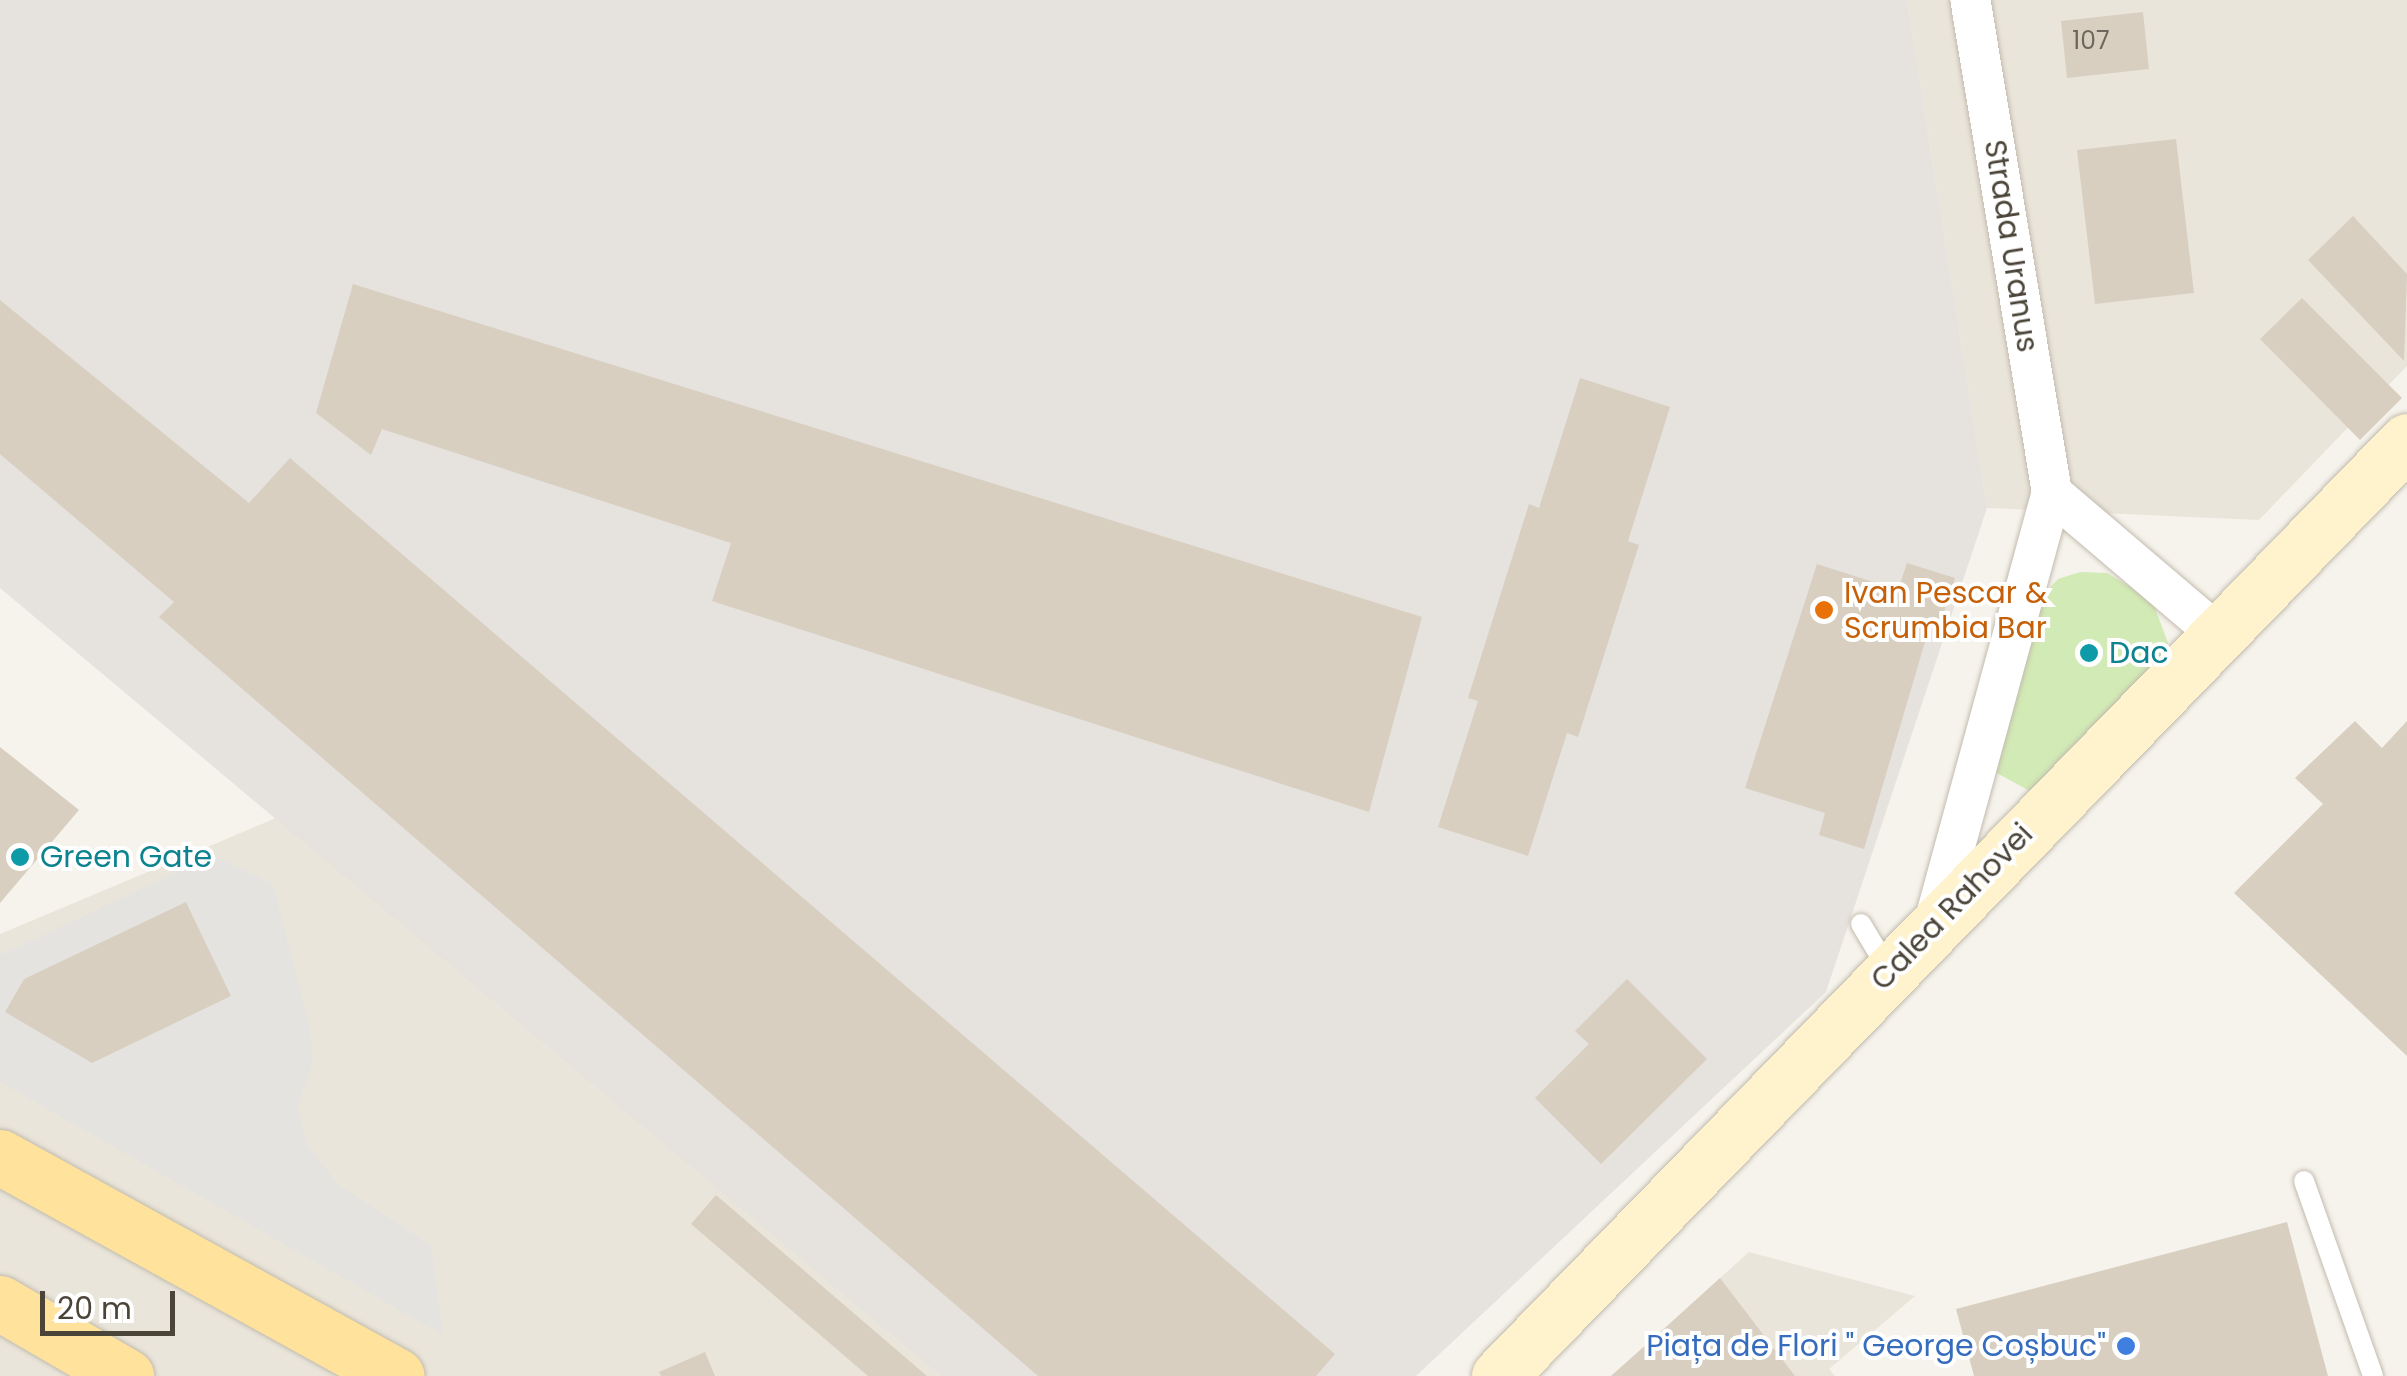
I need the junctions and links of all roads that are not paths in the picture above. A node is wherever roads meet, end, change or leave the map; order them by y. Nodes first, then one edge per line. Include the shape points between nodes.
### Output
1 (1970, 0) edge
2 (2407, 441) edge
3 (2052, 493) junction
4 (2219, 635) junction
5 (1934, 923) junction
6 (1861, 924) dead end
7 (1889, 971) junction
8 (0, 1157) edge
9 (2304, 1182) dead end
10 (0, 1302) edge
11 (126, 1376) edge
12 (397, 1376) edge
13 (1499, 1376) edge
14 (2373, 1376) edge

1 - 3 street, Strada Uranus
2 - 4 street, Calea Rahovei
3 - 4 street
3 - 5 street, Strada Uranus
4 - 5 street, Calea Rahovei
5 - 7 street, Calea Rahovei
6 - 7 lane
7 - 13 street, Calea Rahovei
8 - 12 main road
9 - 14 lane
10 - 11 main road

